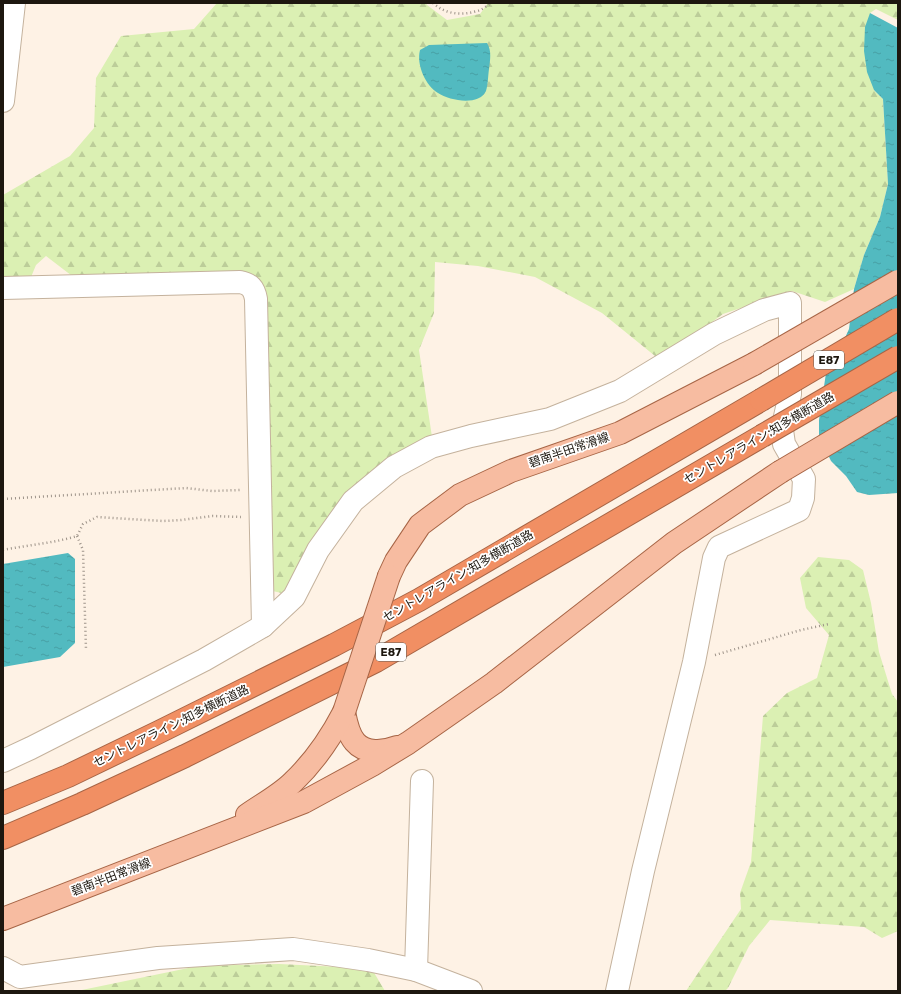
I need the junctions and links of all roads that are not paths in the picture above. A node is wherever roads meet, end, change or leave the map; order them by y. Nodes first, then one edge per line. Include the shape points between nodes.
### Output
1 (14, 3) edge
2 (3, 101) edge
3 (898, 281) edge
4 (3, 288) edge
5 (898, 319) edge
6 (898, 357) edge
7 (898, 402) edge
8 (263, 626) junction
9 (344, 712) junction
10 (408, 743) junction
11 (3, 761) edge
12 (422, 781) dead end
13 (3, 803) edge
14 (220, 834) junction
15 (3, 838) edge
16 (3, 918) edge
17 (3, 968) edge
18 (416, 970) junction
19 (471, 991) edge
20 (617, 991) edge

1 - 2 street
3 - 9 main road, 碧南半田常滑線, bridge via 754,364 620,433 511,471 460,495 420,525 389,576
4 - 8 street via 240,282 248,284 255,291
5 - 13 highway, セントレアライン;知多横断道路 / E87, bridge via 419,600 166,729 68,776
6 - 15 highway, セントレアライン;知多横断道路 / E87, bridge via 376,661 185,756
7 - 10 main road, 碧南半田常滑線, bridge via 780,472 674,544 494,683
8 - 11 street via 204,660
8 - 20 street via 294,597 318,550 353,501 394,467 431,447 550,419 620,391 714,334 764,310 790,304 790,394 782,430 784,444 804,479 803,498 799,510 719,547 714,558 695,660 643,871
9 - 10 main road, 碧南半田常滑線 via 349,732 356,743 366,749 379,752
9 - 14 main road, 碧南半田常滑線 via 320,753 292,783
10 - 14 main road, 碧南半田常滑線 via 304,802
12 - 18 street
14 - 16 main road, 碧南半田常滑線
17 - 18 street via 20,977 158,958 293,949
18 - 19 street

